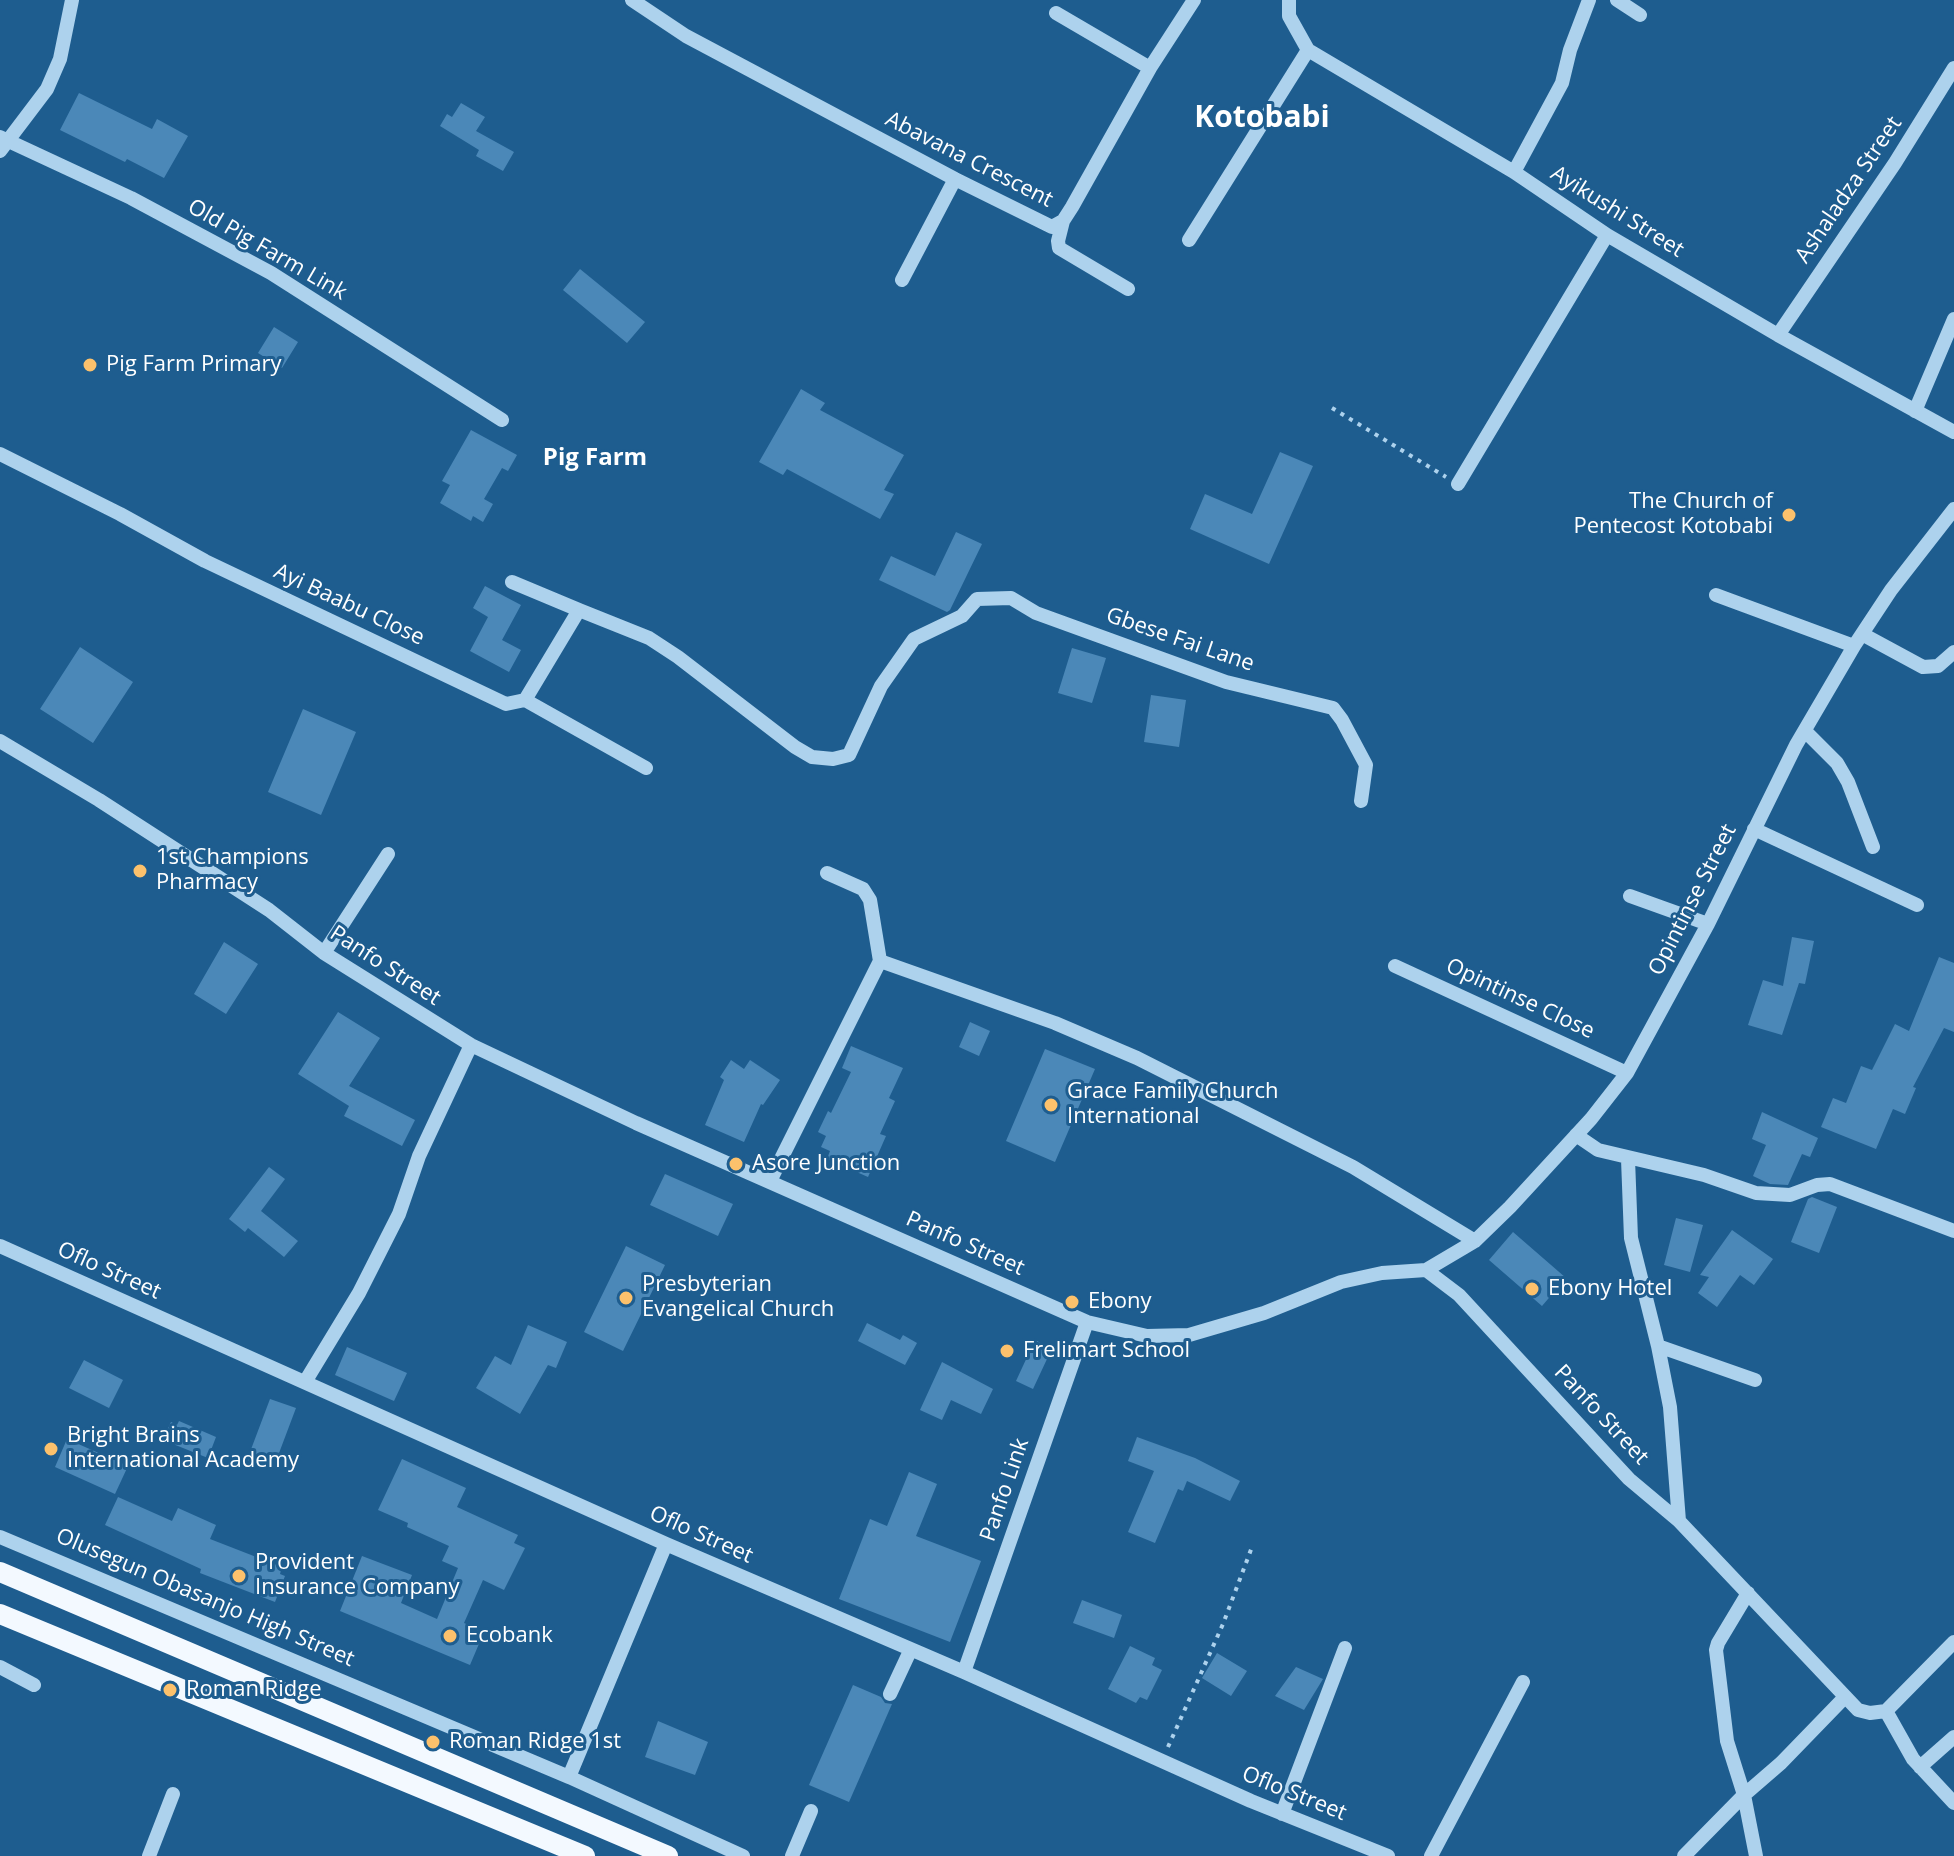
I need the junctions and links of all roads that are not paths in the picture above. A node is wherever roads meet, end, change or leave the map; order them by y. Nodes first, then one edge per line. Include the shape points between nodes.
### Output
1 (72, 0) edge
2 (632, 0) edge
3 (1194, 0) edge
4 (1289, 0) edge
5 (1589, 0) edge
6 (1617, 0) edge
7 (1056, 13) dead end
8 (1640, 15) dead end
9 (1308, 50) junction
10 (1150, 68) junction
11 (1954, 68) edge
12 (2, 144) edge
13 (1514, 172) junction
14 (955, 179) junction
15 (1063, 221) junction
16 (1607, 235) junction
17 (1189, 240) dead end
18 (902, 280) dead end
19 (1128, 289) dead end
20 (1954, 319) edge
21 (1778, 335) junction
22 (1915, 411) junction
23 (502, 420) dead end
24 (1954, 432) edge
25 (0, 454) edge
26 (1458, 484) road end
27 (1954, 509) edge
28 (512, 582) dead end
29 (1716, 595) dead end
30 (579, 610) junction
31 (1858, 640) junction
32 (1954, 652) edge
33 (525, 700) junction
34 (1805, 731) junction
35 (0, 741) edge
36 (646, 768) dead end
37 (1361, 801) dead end
38 (1754, 829) junction
39 (1873, 847) dead end
40 (388, 854) dead end
41 (827, 873) dead end
42 (1630, 896) dead end
43 (1917, 905) dead end
44 (1708, 924) junction
45 (324, 953) junction
46 (880, 961) junction
47 (1395, 966) dead end
48 (471, 1045) junction
49 (1627, 1073) junction
50 (1576, 1135) junction
51 (1628, 1159) junction
52 (770, 1181) junction
53 (1954, 1231) edge
54 (1475, 1241) junction
55 (0, 1246) edge
56 (1426, 1270) junction
57 (1087, 1322) junction
58 (1658, 1346) junction
59 (1755, 1380) dead end
60 (305, 1382) junction
61 (1679, 1521) junction
62 (0, 1537) edge
63 (666, 1544) junction
64 (0, 1572) edge
65 (1748, 1593) junction
66 (0, 1614) edge
67 (1954, 1642) edge
68 (1345, 1648) dead end
69 (911, 1649) junction
70 (0, 1667) edge
71 (964, 1672) junction
72 (1523, 1682) dead end
73 (34, 1685) dead end
74 (890, 1694) dead end
75 (1844, 1698) junction
76 (1886, 1711) junction
77 (1954, 1737) edge
78 (1920, 1767) junction
79 (569, 1777) junction
80 (173, 1794) dead end
81 (1744, 1795) junction
82 (1954, 1803) edge
83 (811, 1811) dead end
84 (1282, 1814) junction
85 (149, 1856) edge
86 (585, 1856) edge
87 (668, 1856) edge
88 (743, 1856) edge
89 (792, 1856) edge
90 (1388, 1856) edge
91 (1431, 1856) edge
92 (1684, 1856) edge
93 (1756, 1856) edge

1 - 12 street via 60,59 47,89
2 - 14 street, Abavana Crescent via 686,36
3 - 10 street, Abavana Crescent
4 - 9 street via 1289,16
5 - 13 street via 1562,83
6 - 8 street
7 - 10 street
9 - 13 street, Ayikushi Street
9 - 17 street
10 - 15 street, Abavana Crescent
11 - 21 street, Ashaladza Street
12 - 23 street, Old Pig Farm Link via 131,198 271,273
13 - 16 street, Ayikushi Street
14 - 15 street, Abavana Crescent via 1052,227
14 - 18 street
15 - 19 street via 1059,248
16 - 21 street, Ayikushi Street
16 - 26 street
20 - 22 street
21 - 22 street, Ayikushi Street
22 - 24 street, Ayikushi Street
25 - 33 street, Ayi Baabu Close via 205,561 506,704
27 - 31 street, Opintinse Street
28 - 30 street
29 - 31 street
30 - 33 street
30 - 37 street, Gbese Fai Lane via 649,638 795,747 812,757 833,759 849,755 881,686 914,639 962,616 977,599 1011,598 1036,613 1226,682 1333,708 1366,765
31 - 32 street via 1923,667 1938,666
31 - 34 street, Opintinse Street
33 - 36 street
34 - 38 street, Opintinse Street
34 - 39 street via 1837,763
35 - 45 street, Panfo Street via 269,910
38 - 43 street
38 - 44 street, Opintinse Street
40 - 45 street
41 - 46 street via 863,889 870,900
42 - 44 street
44 - 49 street, Opintinse Street
45 - 48 street, Panfo Street
46 - 52 street
46 - 54 street via 1137,1058 1353,1167
47 - 49 street, Opintinse Close
48 - 52 street, Panfo Street
48 - 60 street via 419,1156 399,1214
49 - 50 street, Opintinse Street
50 - 51 street via 1598,1150
50 - 54 street, Opintinse Street
51 - 53 street via 1772,1196 1830,1184
51 - 58 street via 1631,1238
52 - 57 street, Panfo Street
54 - 56 street, Opintinse Street
55 - 60 street, Oflo Street
56 - 57 street, Panfo Street via 1341,1282 1189,1335 1147,1336
56 - 61 street, Panfo Street via 1459,1295 1629,1479
57 - 71 street, Panfo Link
58 - 59 street
58 - 61 street via 1670,1407
60 - 63 street, Oflo Street
61 - 65 street, Panfo Street
62 - 79 street, Olusegun Obasanjo High Street
63 - 69 street, Oflo Street
63 - 79 street
64 - 87 main road
65 - 75 street, Panfo Street
65 - 81 street via 1716,1650 1727,1741
66 - 86 main road
67 - 76 street
68 - 84 street
69 - 71 street, Oflo Street
69 - 74 street
70 - 73 street
71 - 84 street, Oflo Street
72 - 91 street
75 - 76 street via 1858,1710
75 - 81 street
76 - 78 street
77 - 78 street
78 - 82 street
79 - 88 street, Olusegun Obasanjo High Street
80 - 85 street
81 - 92 street
81 - 93 street
83 - 89 street
84 - 90 street, Oflo Street

